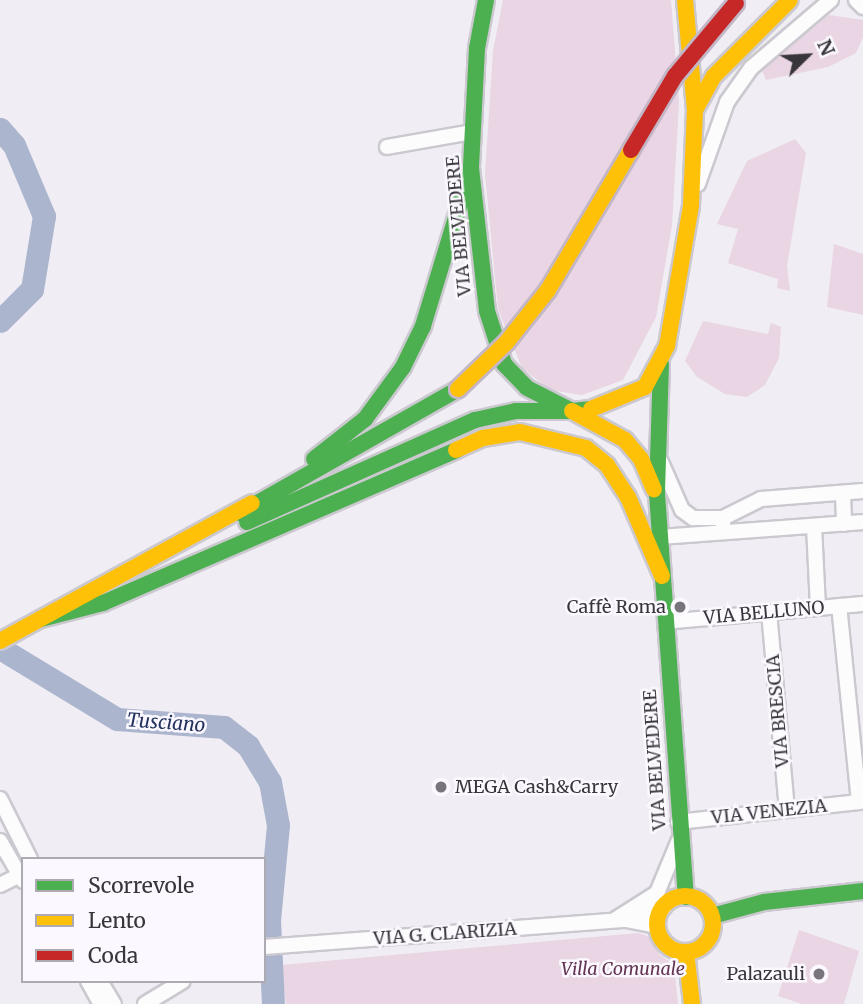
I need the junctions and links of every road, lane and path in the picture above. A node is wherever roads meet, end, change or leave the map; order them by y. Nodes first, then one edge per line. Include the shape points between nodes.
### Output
1 (685, 0) edge
2 (790, 0) edge
3 (831, 0) edge
4 (856, 0) edge
5 (737, 1) edge
6 (483, 3) edge
7 (863, 7) edge
8 (695, 110) junction
9 (472, 132) junction
10 (387, 147) dead end
11 (471, 168) junction
12 (691, 205) junction
13 (661, 364) junction
14 (572, 411) junction
15 (658, 454) junction
16 (863, 491) edge
17 (843, 493) junction
18 (657, 494) junction
19 (240, 513) junction
20 (863, 522) edge
21 (844, 524) junction
22 (723, 525) junction
23 (814, 526) junction
24 (660, 537) junction
25 (194, 538) junction
26 (662, 576) junction
27 (863, 604) edge
28 (839, 606) junction
29 (818, 608) junction
30 (769, 612) junction
31 (41, 619) junction
32 (665, 622) junction
33 (0, 641) edge
34 (0, 799) edge
35 (787, 810) junction
36 (678, 822) junction
37 (0, 838) edge
38 (680, 840) junction
39 (29, 857) edge
40 (21, 875) edge
41 (0, 886) edge
42 (863, 891) edge
43 (685, 897) junction
44 (664, 907) junction
45 (712, 916) junction
46 (619, 921) junction
47 (657, 926) junction
48 (266, 947) edge
49 (686, 952) junction
50 (89, 983) edge
51 (101, 983) edge
52 (180, 983) edge
53 (102, 1004) edge
54 (114, 1004) edge
55 (145, 1004) edge
56 (692, 1004) edge

1 - 8 main road, VIA BELVEDERE
2 - 8 main road via 714,76
3 - 12 street via 751,68 727,102
4 - 7 street
5 - 19 main road, bridge via 675,76 548,290 506,342 458,389
6 - 9 main road, VIA BELVEDERE
8 - 12 main road, VIA BELVEDERE
9 - 10 street
9 - 11 main road, VIA BELVEDERE
11 - 14 main road, VIA BELVEDERE via 481,278 504,364 527,387
11 - 19 main road via 423,327 403,367 365,419
12 - 13 main road, VIA BELVEDERE
13 - 14 main road, VIA BELVEDERE via 645,387 625,400
13 - 15 main road, VIA BELVEDERE
14 - 18 main road, VIA BELVEDERE via 625,440 641,459
14 - 25 main road via 516,411 475,420 244,523
15 - 18 main road, VIA BELVEDERE
15 - 22 street via 682,510 693,518
16 - 17 street
17 - 21 street
17 - 22 street via 761,499
18 - 24 main road, VIA BELVEDERE
19 - 25 main road
20 - 21 street
21 - 23 street
22 - 23 street
22 - 24 street
23 - 29 street
24 - 26 main road, VIA BELVEDERE
25 - 31 main road
26 - 31 main road via 628,497 607,465 586,448 520,432 483,439 103,603
26 - 32 main road, VIA BELVEDERE
27 - 28 street, VIA BELLUNO
28 - 29 street, VIA BELLUNO
28 - 35 street, VIA VENEZIA via 859,802
29 - 30 street, VIA BELLUNO
30 - 32 street, VIA BELLUNO
30 - 35 street, VIA BRESCIA
31 - 33 main road
32 - 36 main road, VIA BELVEDERE
34 - 39 street
35 - 36 street, VIA VENEZIA
36 - 38 main road, VIA BELVEDERE
37 - 40 street
38 - 43 main road, VIA BELVEDERE
38 - 46 street via 657,893
40 - 41 street
42 - 45 main road via 764,902
43 - 44 main road
43 - 45 main road via 702,902
44 - 46 street, VIA G. CLARIZIA
44 - 47 main road
45 - 49 main road via 708,941
46 - 47 street, VIA G. CLARIZIA
46 - 48 street, VIA G. CLARIZIA
47 - 49 main road via 667,946
49 - 56 main road
50 - 53 street
51 - 54 street
52 - 55 street

